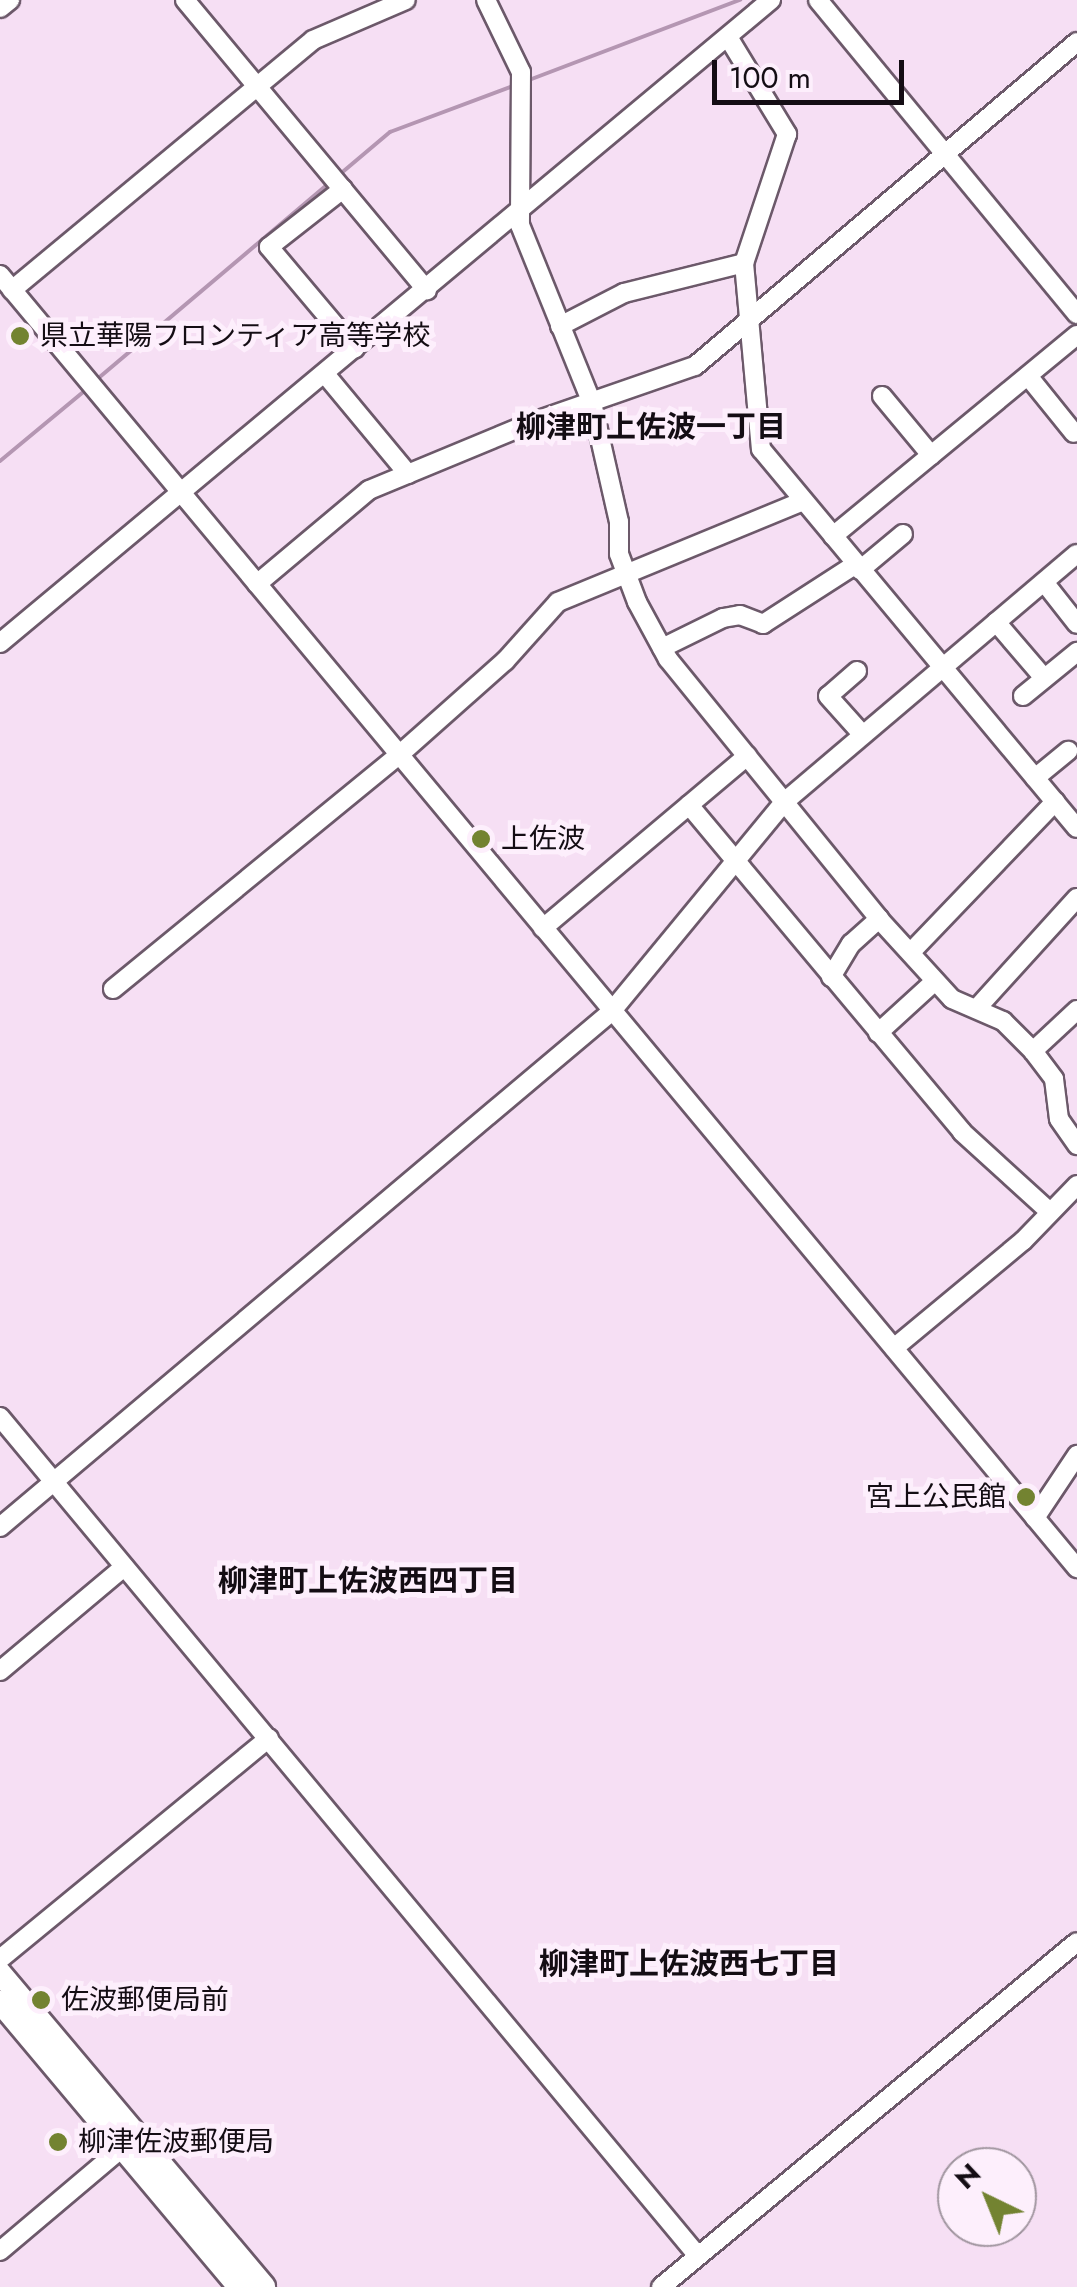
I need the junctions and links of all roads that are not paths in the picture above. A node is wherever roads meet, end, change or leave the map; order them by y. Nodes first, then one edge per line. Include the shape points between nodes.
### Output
1 (10, 0) edge
2 (185, 0) edge
3 (406, 0) edge
4 (486, 0) edge
5 (771, 0) edge
6 (818, 0) edge
7 (0, 8) edge
8 (728, 37) junction
9 (1077, 42) edge
10 (257, 85) junction
11 (944, 153) junction
12 (343, 188) junction
13 (522, 211) junction
14 (744, 262) junction
15 (6, 282) edge
16 (427, 290) junction
17 (1077, 314) edge
18 (749, 316) junction
19 (560, 326) junction
20 (1077, 336) edge
21 (355, 349) junction
22 (325, 374) junction
23 (1028, 376) junction
24 (882, 396) dead end
25 (592, 402) junction
26 (1074, 433) dead end
27 (932, 455) junction
28 (408, 474) junction
29 (181, 492) junction
30 (803, 501) junction
31 (903, 534) dead end
32 (833, 536) junction
33 (1077, 554) edge
34 (858, 567) junction
35 (624, 575) junction
36 (1044, 582) junction
37 (257, 584) junction
38 (996, 622) junction
39 (1077, 624) edge
40 (0, 644) edge
41 (662, 648) junction
42 (1077, 652) edge
43 (941, 667) junction
44 (857, 671) dead end
45 (1044, 678) junction
46 (1024, 696) dead end
47 (863, 735) junction
48 (1068, 751) dead end
49 (400, 755) junction
50 (747, 756) junction
51 (1035, 778) junction
52 (1055, 802) junction
53 (784, 803) junction
54 (689, 805) junction
55 (1077, 828) edge
56 (734, 860) junction
57 (1077, 898) edge
58 (879, 919) junction
59 (542, 928) junction
60 (912, 952) junction
61 (831, 977) junction
62 (935, 981) junction
63 (113, 988) dead end
64 (978, 1007) junction
65 (1077, 1010) edge
66 (611, 1012) junction
67 (878, 1033) junction
68 (1033, 1051) junction
69 (1077, 1145) edge
70 (1077, 1185) edge
71 (1050, 1212) junction
72 (894, 1348) junction
73 (0, 1417) edge
74 (1077, 1455) edge
75 (55, 1482) junction
76 (1035, 1518) junction
77 (0, 1527) edge
78 (124, 1567) junction
79 (1077, 1568) edge
80 (0, 1671) edge
81 (269, 1738) junction
82 (1077, 1942) edge
83 (0, 1960) edge
84 (0, 1974) edge
85 (0, 2002) edge
86 (123, 2148) junction
87 (0, 2251) edge
88 (698, 2256) junction
89 (239, 2287) edge
90 (264, 2287) edge
91 (661, 2287) edge

1 - 7 street
2 - 10 street
3 - 10 street via 330,29
4 - 13 street via 522,79
5 - 8 street
6 - 11 street
8 - 13 street
8 - 14 street via 787,134
9 - 11 street
10 - 12 street
10 - 15 street
11 - 17 street
11 - 18 street
12 - 16 street
12 - 21 street via 269,247
13 - 16 street
13 - 19 street via 529,258
14 - 18 street
14 - 19 street via 624,293
15 - 29 street
16 - 21 street
18 - 25 street via 695,366
18 - 30 street via 761,450
19 - 25 street
20 - 23 street
21 - 22 street
22 - 28 street
22 - 29 street
23 - 26 street
23 - 27 street
24 - 27 street
25 - 28 street
25 - 35 street
27 - 32 street
28 - 37 street via 369,490
29 - 37 street
29 - 40 street
30 - 32 street
30 - 35 street
31 - 34 street
32 - 34 street
33 - 36 street
34 - 41 street via 762,624 723,618
34 - 43 street
35 - 41 street
35 - 49 street via 558,602 506,661
36 - 38 street
36 - 39 street
37 - 49 street
38 - 43 street
38 - 45 street
41 - 50 street
42 - 45 street
43 - 47 street
43 - 51 street
44 - 47 street via 828,696
45 - 46 street
47 - 53 street
48 - 51 street
49 - 59 street
49 - 63 street
50 - 53 street
50 - 54 street
51 - 52 street
52 - 55 street
52 - 60 street
53 - 56 street
53 - 58 street
54 - 56 street
54 - 59 street
56 - 61 street
56 - 66 street
57 - 64 street
58 - 60 street
58 - 61 street via 851,944
59 - 66 street
60 - 62 street
61 - 67 street
62 - 64 street via 952,998
62 - 67 street
64 - 68 street
65 - 68 street
66 - 72 street
66 - 75 street
67 - 71 street via 962,1132
68 - 69 street via 1054,1078 1059,1119
70 - 71 street
71 - 72 street
72 - 76 street
73 - 75 street
74 - 76 street
75 - 77 street
75 - 78 street
76 - 79 street
78 - 80 street
78 - 81 street
81 - 83 street
81 - 88 street
82 - 88 street
84 - 90 main road
85 - 86 main road
86 - 87 street
86 - 89 main road
88 - 91 street

